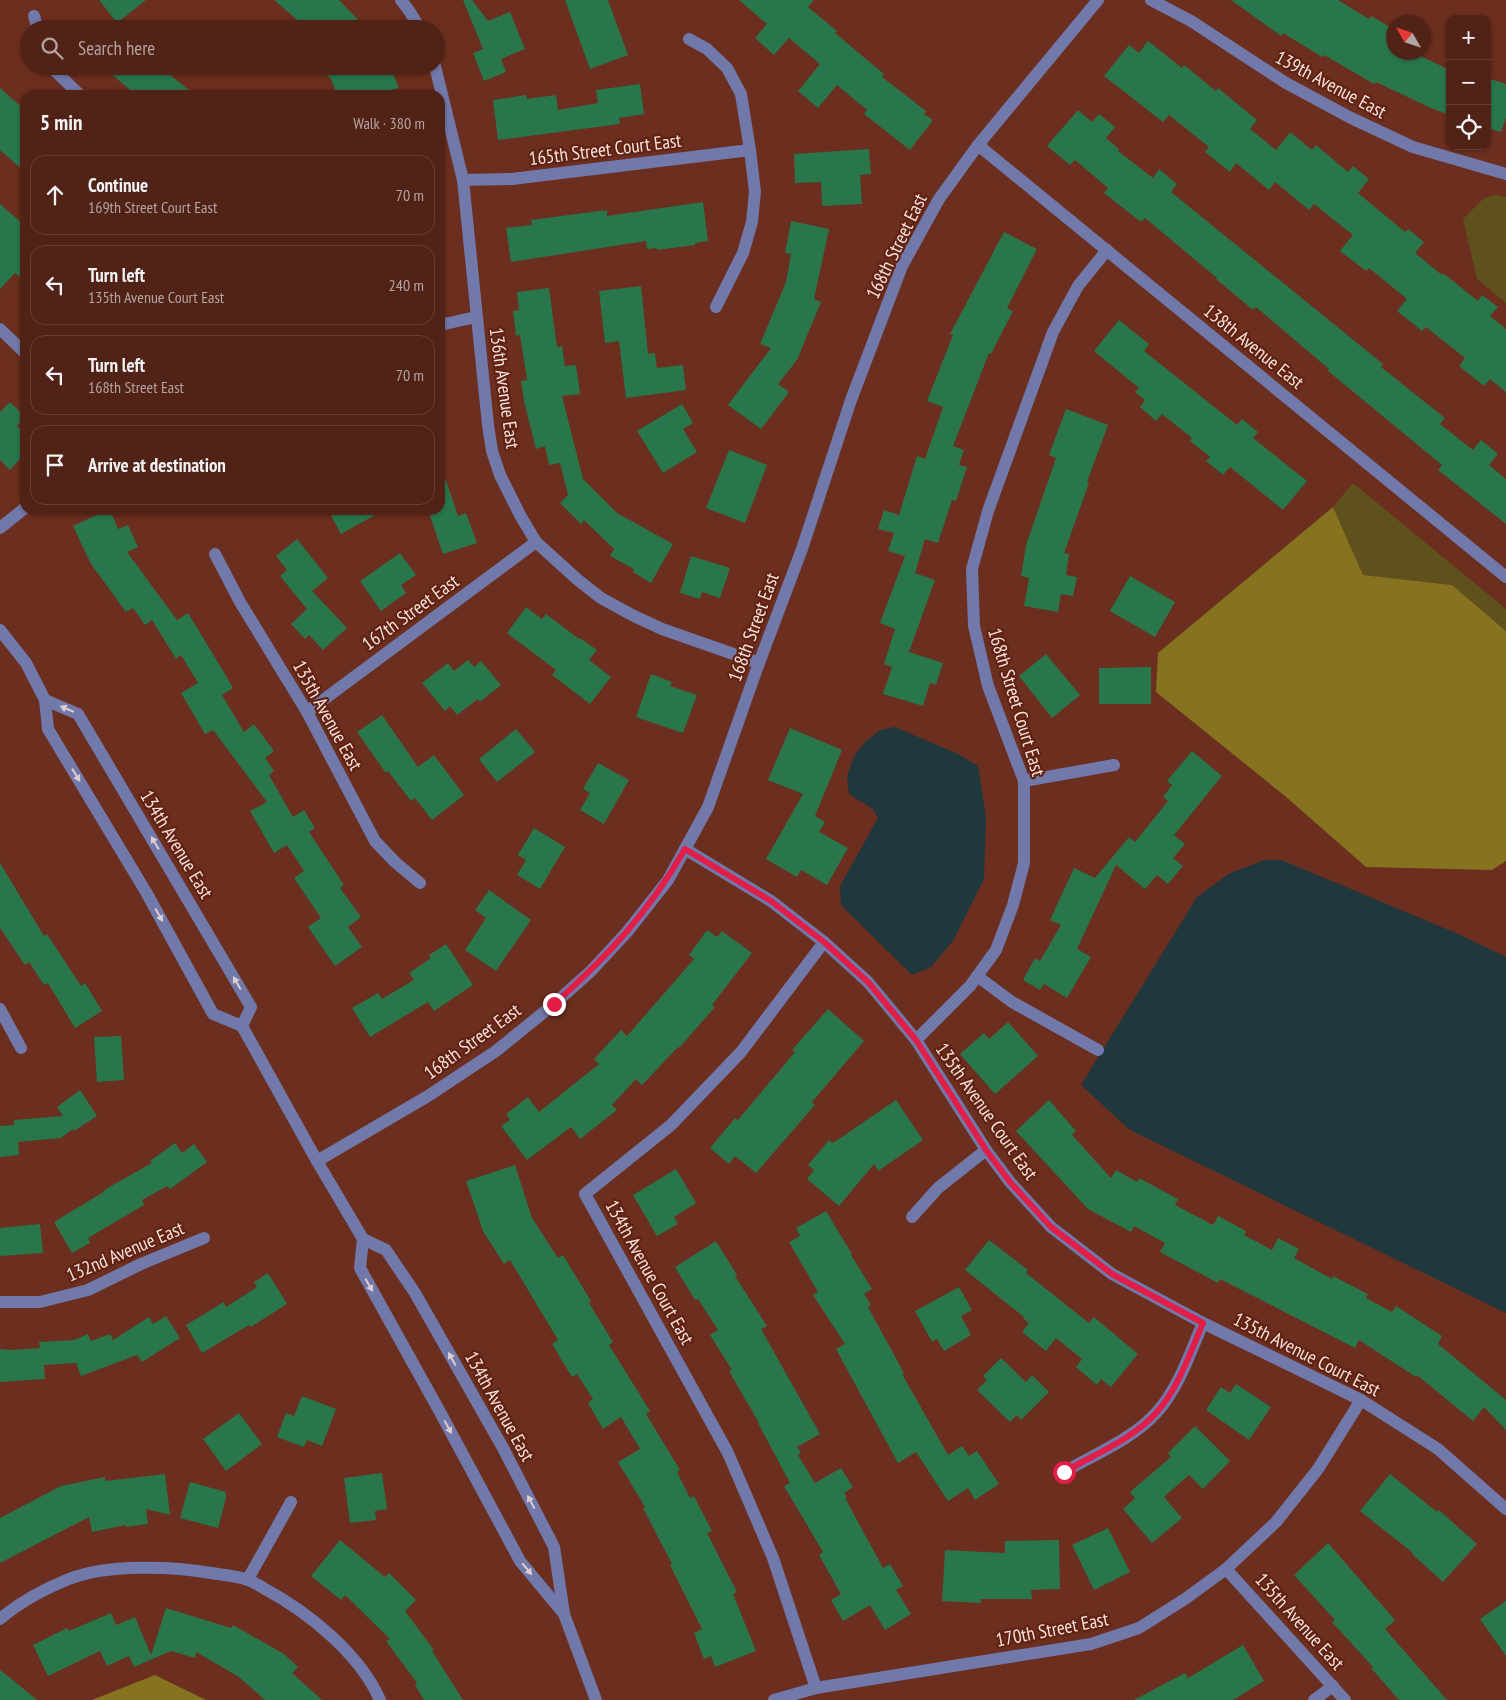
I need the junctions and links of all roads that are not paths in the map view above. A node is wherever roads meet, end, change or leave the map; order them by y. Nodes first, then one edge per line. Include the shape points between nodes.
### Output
1 (401, 0) edge
2 (1098, 0) edge
3 (1151, 0) edge
4 (415, 20) edge
5 (689, 39) dead end
6 (59, 75) edge
7 (437, 75) edge
8 (75, 90) edge
9 (441, 90) edge
10 (445, 107) edge
11 (978, 145) junction
12 (750, 150) junction
13 (1506, 174) edge
14 (463, 180) junction
15 (1107, 250) junction
16 (716, 307) dead end
17 (476, 317) junction
18 (445, 324) edge
19 (0, 329) edge
20 (20, 347) edge
21 (20, 512) edge
22 (0, 528) edge
23 (536, 542) junction
24 (215, 554) dead end
25 (1506, 577) edge
26 (0, 630) edge
27 (759, 663) junction
28 (45, 700) junction
29 (307, 712) junction
30 (1114, 764) dead end
31 (1024, 781) junction
32 (685, 849) junction
33 (420, 883) dead end
34 (824, 942) junction
35 (977, 976) junction
36 (0, 1009) edge
37 (242, 1026) junction
38 (916, 1040) junction
39 (21, 1048) dead end
40 (1098, 1050) dead end
41 (986, 1150) junction
42 (317, 1161) junction
43 (912, 1217) dead end
44 (204, 1238) dead end
45 (363, 1239) junction
46 (0, 1302) edge
47 (1203, 1323) junction
48 (1361, 1400) junction
49 (1064, 1472) dead end
50 (291, 1502) dead end
51 (1506, 1509) edge
52 (1226, 1569) junction
53 (248, 1580) junction
54 (564, 1614) junction
55 (0, 1619) edge
56 (1333, 1686) junction
57 (816, 1688) junction
58 (380, 1700) edge
59 (596, 1700) edge
60 (774, 1700) edge
61 (1314, 1700) edge
62 (1345, 1700) edge

1 - 4 street
2 - 11 street, 168th Street East
3 - 13 street, 139th Avenue East via 1191,21 1286,83 1413,148
5 - 12 street via 707,49 727,68 741,94
6 - 8 street
7 - 9 street, 136th Avenue East
10 - 14 street, 136th Avenue East
11 - 15 street, 138th Avenue East
11 - 27 street, 168th Street East via 939,199 902,266
12 - 14 street, 165th Street Court East via 512,179
12 - 16 street via 755,192 752,222 743,254
14 - 17 street, 136th Avenue East
15 - 25 street, 138th Avenue East
15 - 31 street, 168th Street Court East via 1078,286 1053,332 988,511 972,569 974,626 988,686
17 - 18 street
17 - 23 street, 136th Avenue East via 492,451 500,475
19 - 20 street
21 - 22 street
23 - 27 street, 136th Avenue East via 601,598 632,615
23 - 29 street, 167th Street East
24 - 29 street, 135th Avenue East via 240,602
26 - 28 street via 26,663
27 - 32 street, 168th Street East via 708,807
28 -> 37 street via 48,729 146,892 213,1014
37 -> 28 street, 134th Avenue East via 251,1007 88,730 78,714
29 - 33 street, 135th Avenue East via 375,841
30 - 31 street
31 - 35 street, 168th Street Court East via 1024,863 996,950
32 - 34 street, 135th Avenue Court East via 771,901
32 - 42 street, 168th Street East via 668,880 627,932 554,1004 496,1050 428,1096
34 - 38 street, 135th Avenue Court East via 868,982
34 - 57 street, 134th Avenue Court East via 741,1052 671,1124 585,1194 728,1453 773,1558
35 - 38 street, 168th Street Court East
35 - 40 street via 1012,1002
36 - 39 street
37 - 42 street
38 - 41 street, 135th Avenue Court East
41 - 43 street via 938,1188
41 - 47 street, 135th Avenue Court East via 1051,1227 1112,1274
42 - 45 street
44 - 46 street, 132nd Avenue East via 88,1290 40,1302
45 -> 54 street, 134th Avenue East via 360,1268 520,1561
54 -> 45 street, 134th Avenue East via 554,1547 503,1448 415,1293 386,1250
47 - 48 street, 135th Avenue Court East
47 - 49 street via 1176,1385 1157,1412 1134,1432
48 - 51 street, 135th Avenue Court East via 1438,1449
48 - 52 street, 170th Street East via 1318,1469 1282,1514
50 - 53 street
52 - 56 street, 135th Avenue East
52 - 57 street, 170th Street East via 1139,1628 1091,1644
53 - 55 street via 163,1568 97,1572 70,1578 31,1597
53 - 58 street via 283,1598 330,1635 366,1674
54 - 59 street, 134th Avenue East
56 - 61 street
56 - 62 street, 135th Avenue East
57 - 60 street, 170th Street East

